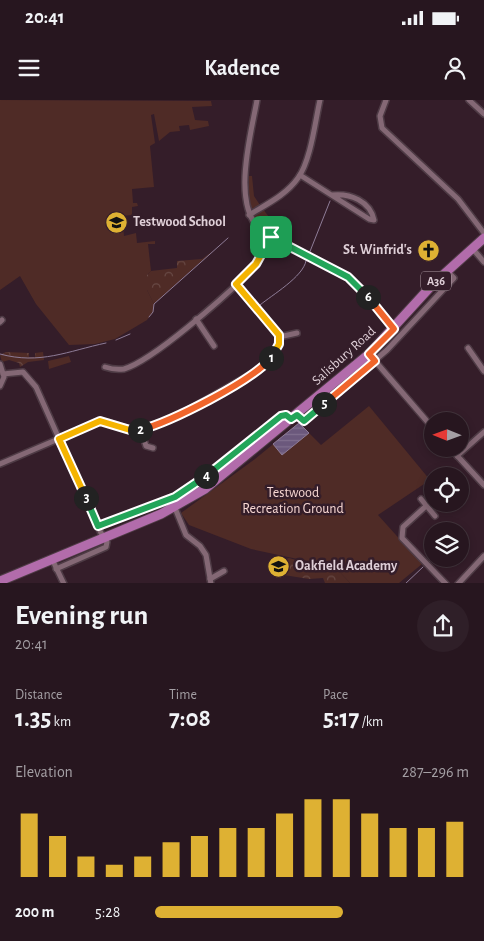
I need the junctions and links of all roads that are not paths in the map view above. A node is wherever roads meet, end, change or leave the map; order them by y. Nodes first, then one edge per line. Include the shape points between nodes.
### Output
1 (257, 100) edge
2 (320, 100) edge
3 (386, 100) edge
4 (469, 100) edge
5 (484, 114) edge
6 (300, 175) junction
7 (332, 195) junction
8 (250, 215) junction
9 (484, 233) edge
10 (271, 237) junction
11 (484, 238) edge
12 (472, 248) junction
13 (484, 262) edge
14 (446, 270) junction
15 (236, 284) junction
16 (196, 318) junction
17 (394, 329) junction
18 (297, 333) dead end
19 (279, 337) junction
20 (214, 346) dead end
21 (468, 348) dead end
22 (372, 358) junction
23 (0, 364) edge
24 (104, 367) dead end
25 (484, 371) edge
26 (4, 374) junction
27 (0, 386) edge
28 (294, 417) junction
29 (424, 418) edge
30 (141, 430) junction
31 (484, 432) edge
32 (59, 439) junction
33 (146, 446) junction
34 (469, 446) edge
35 (153, 448) dead end
36 (142, 451) dead end
37 (460, 458) edge
38 (0, 464) edge
39 (484, 485) edge
40 (421, 499) dead end
41 (424, 503) edge
42 (175, 508) junction
43 (424, 508) edge
44 (431, 512) edge
45 (435, 516) dead end
46 (98, 526) junction
47 (104, 538) junction
48 (484, 556) edge
49 (52, 559) junction
50 (56, 569) junction
51 (224, 571) dead end
52 (0, 581) edge
53 (210, 581) edge
54 (63, 583) edge
55 (445, 583) edge
56 (459, 583) edge

1 - 8 street via 247,159 245,196
2 - 6 street
3 - 9 street via 380,116 382,128 458,200
4 - 5 street
6 - 7 street
6 - 8 street via 285,192
7 - 7 street via 342,194 359,200 374,220
8 - 10 street via 257,227
10 - 15 street via 256,264
10 - 17 street via 352,280
11 - 12 main road, Salisbury Road / A36
12 - 13 street
12 - 14 main road, Salisbury Road / A36
14 - 17 main road, Salisbury Road / A36
14 - 22 street, Salisbury Road via 454,278
15 - 16 street
15 - 19 street
16 - 20 street
16 - 24 street via 163,346 131,366 115,370
17 - 22 main road, Salisbury Road / A36
18 - 19 street
19 - 30 street via 274,353 258,371 182,415
21 - 25 street
22 - 28 main road, Salisbury Road / A36
22 - 29 street
23 - 26 street
26 - 27 street
26 - 32 street via 25,373 33,381
28 - 42 main road, Salisbury Road / A36 via 205,489
28 - 46 street, Salisbury Road via 281,416 175,497
30 - 32 street via 100,421
30 - 33 street
31 - 34 street
32 - 38 street
32 - 46 street
33 - 35 street
33 - 36 street
37 - 39 street
40 - 41 street
42 - 47 main road, Salisbury Road / A36
42 - 53 street via 186,535 206,555
43 - 55 street via 403,527 402,538
44 - 45 street
46 - 47 street
47 - 49 main road, Salisbury Road / A36
47 - 50 street via 106,548
48 - 56 street
49 - 50 street
49 - 52 main road, Salisbury Road / A36
50 - 54 street
51 - 53 street

